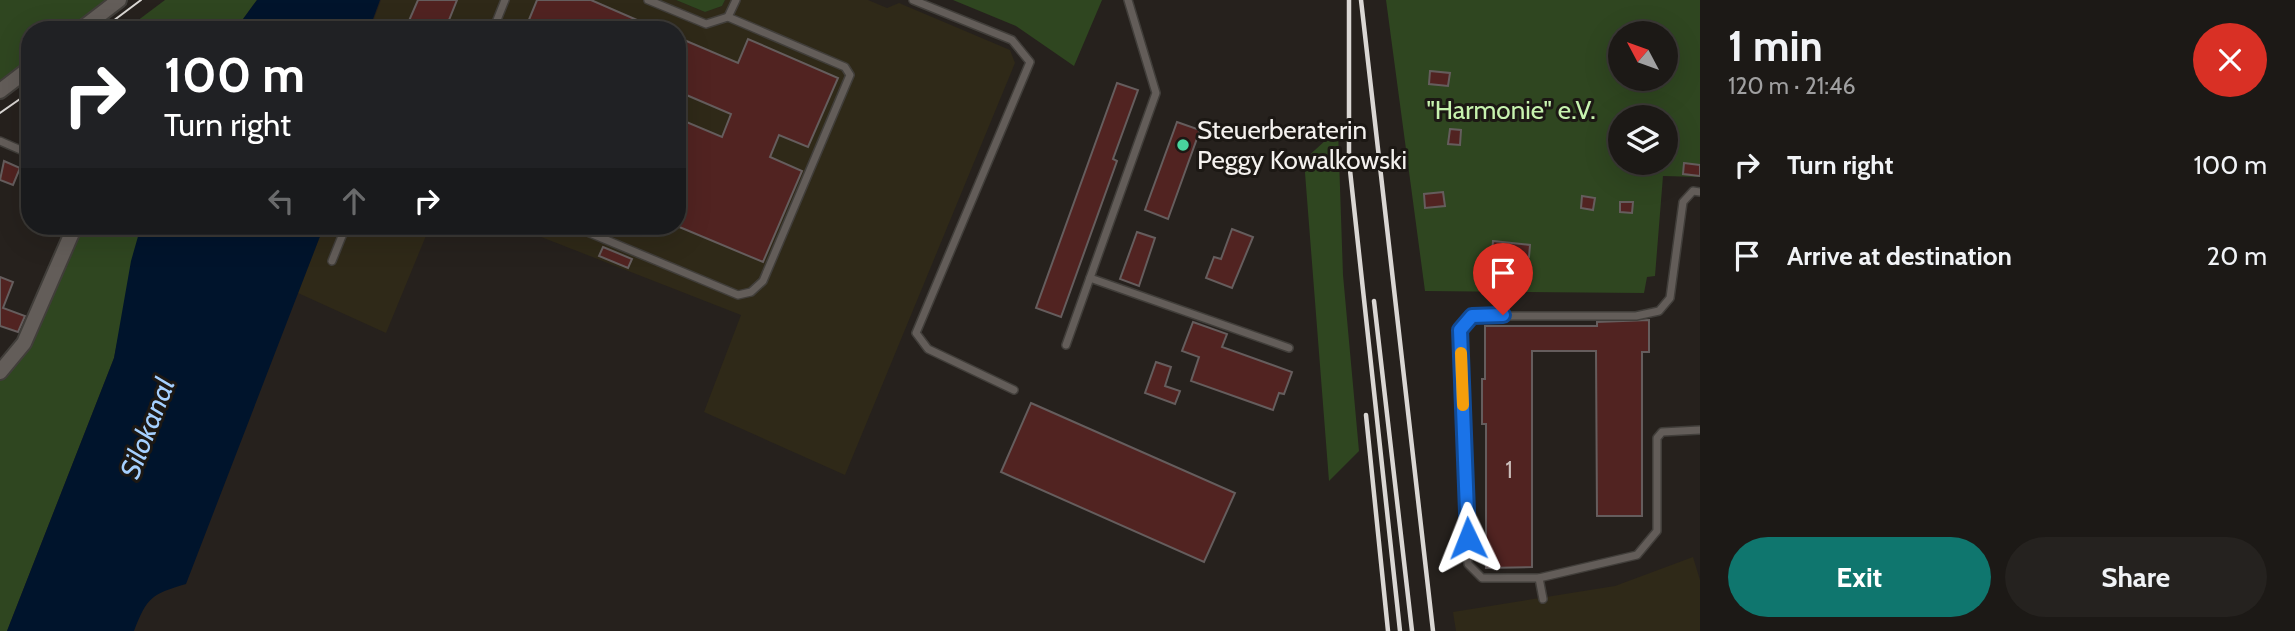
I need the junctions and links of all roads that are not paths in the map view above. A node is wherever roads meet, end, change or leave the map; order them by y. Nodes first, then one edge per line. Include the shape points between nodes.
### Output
1 (119, 0) edge
2 (505, 0) edge
3 (648, 0) edge
4 (736, 0) edge
5 (913, 0) edge
6 (1128, 0) edge
7 (728, 18) junction
8 (92, 21) edge
9 (497, 21) edge
10 (21, 75) edge
11 (0, 91) edge
12 (0, 141) edge
13 (21, 150) edge
14 (1700, 192) edge
15 (71, 235) edge
16 (342, 235) edge
17 (595, 235) edge
18 (332, 261) dead end
19 (1090, 278) junction
20 (1066, 345) dead end
21 (1289, 348) dead end
22 (0, 372) edge
23 (1014, 390) dead end
24 (1700, 430) edge
25 (1539, 578) junction
26 (1543, 599) dead end

1 - 8 street
2 - 9 lane
3 - 7 lane via 706,24
4 - 7 lane
5 - 23 lane via 1012,40 1030,62 916,333 928,349
6 - 19 lane via 1156,93
7 - 17 lane via 845,67 850,75 763,281 751,292 738,295
10 - 11 street
12 - 13 lane
14 - 25 lane via 1693,191 1683,202 1670,298 1659,311 1636,316 1472,316 1460,330 1468,564 1482,578
15 - 22 street via 24,343
16 - 18 lane
19 - 20 lane
19 - 21 lane
24 - 25 lane via 1662,432 1657,438 1657,531 1637,555
25 - 26 lane

